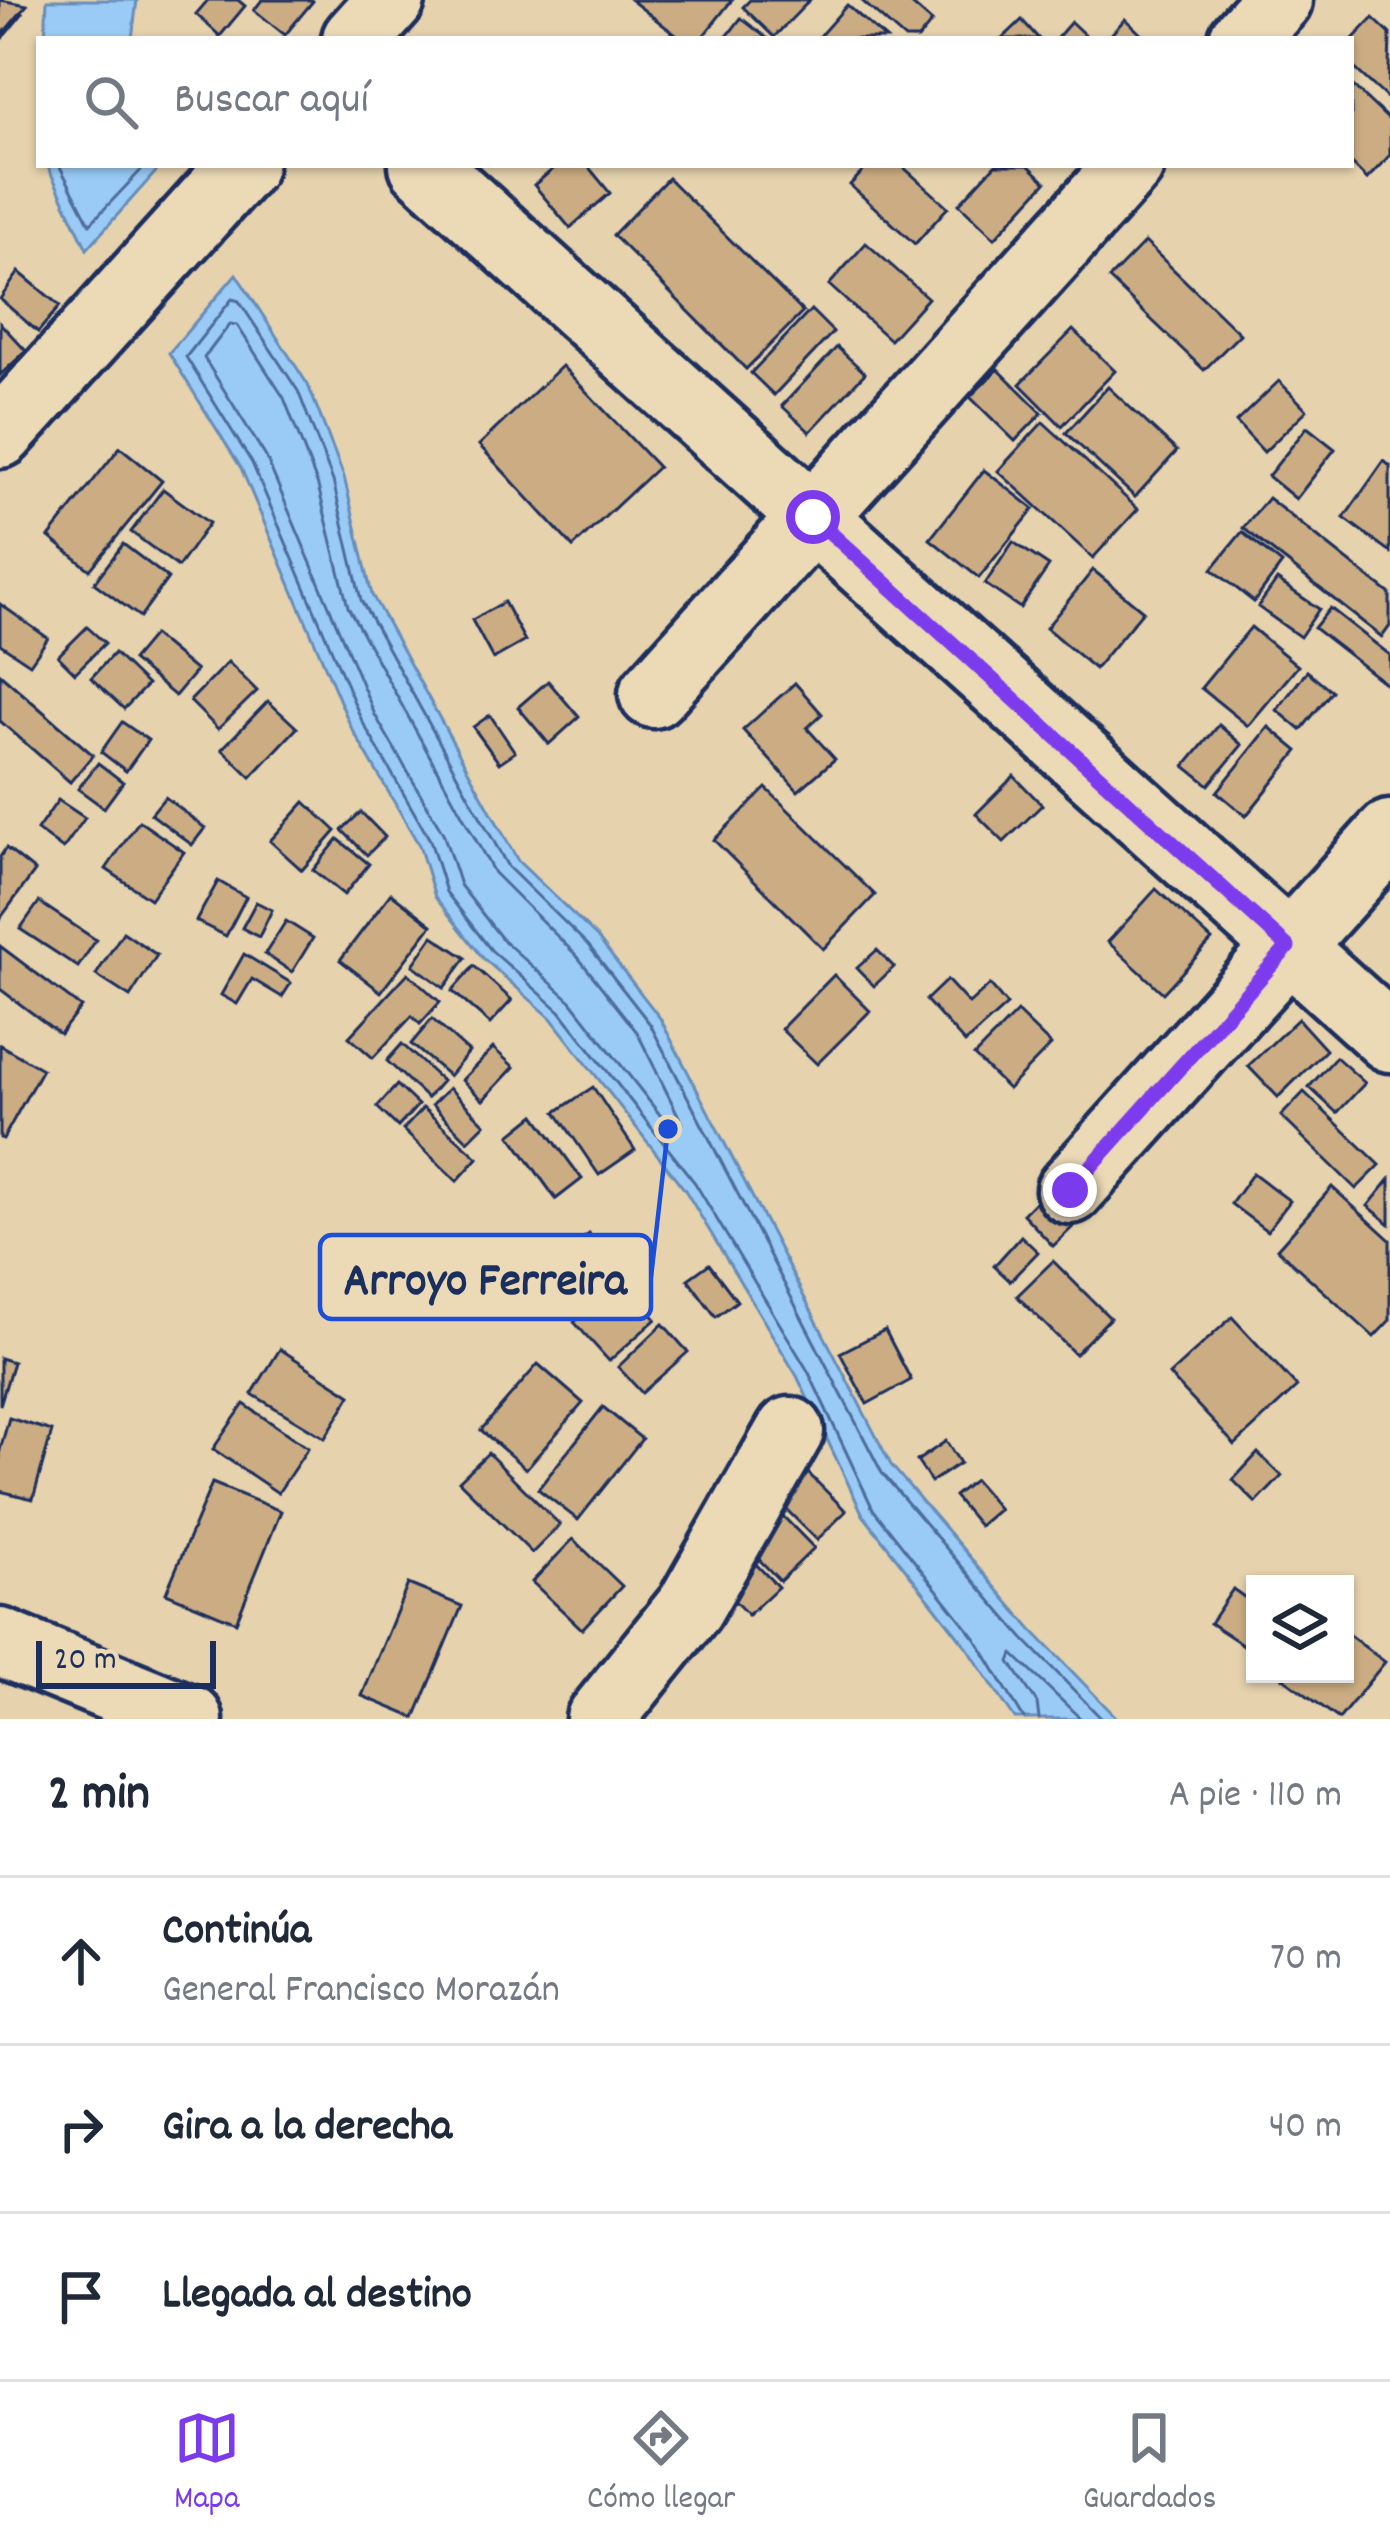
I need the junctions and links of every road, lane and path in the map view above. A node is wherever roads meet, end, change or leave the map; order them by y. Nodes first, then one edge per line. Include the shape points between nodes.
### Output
1 (391, 0) edge
2 (1278, 0) edge
3 (359, 36) edge
4 (1246, 36) edge
5 (426, 168) edge
6 (1127, 168) edge
7 (238, 170) edge
8 (0, 434) edge
9 (813, 517) junction
10 (653, 694) dead end
11 (1390, 834) edge
12 (1288, 947) junction
13 (1390, 1038) edge
14 (1070, 1190) dead end
15 (790, 1431) dead end
16 (0, 1642) edge
17 (189, 1719) edge
18 (600, 1719) edge

1 - 3 street
2 - 4 street
5 - 9 street
6 - 9 street
7 - 8 street
9 - 10 street
9 - 12 street
11 - 12 street
12 - 13 street
12 - 14 street
15 - 18 street via 690,1607
16 - 17 street

